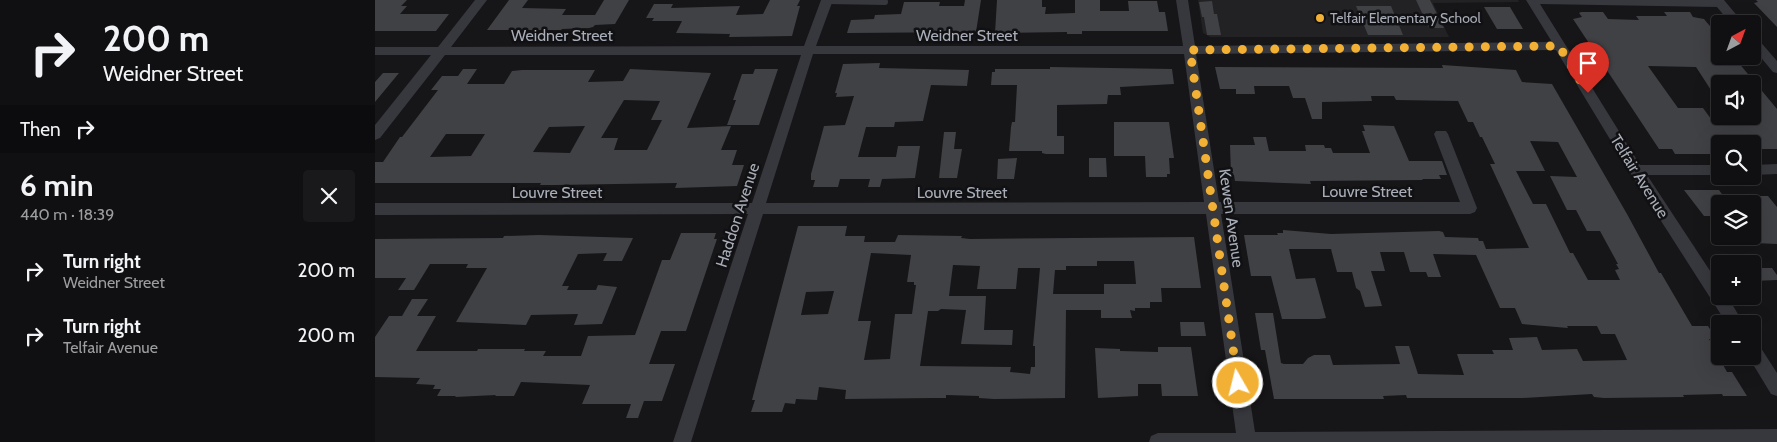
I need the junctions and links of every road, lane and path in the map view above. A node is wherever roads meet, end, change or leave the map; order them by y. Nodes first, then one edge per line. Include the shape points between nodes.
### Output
1 (481, 0) edge
2 (1181, 0) edge
3 (1532, 0) edge
4 (827, 1) edge
5 (885, 2) dead end
6 (1730, 15) edge
7 (1559, 46) junction
8 (1190, 50) junction
9 (1761, 50) edge
10 (375, 51) edge
11 (441, 51) junction
12 (808, 52) junction
13 (1777, 69) edge
14 (1441, 134) dead end
15 (375, 135) edge
16 (1777, 169) edge
17 (1636, 170) junction
18 (1711, 170) edge
19 (1761, 170) edge
20 (375, 209) edge
21 (1213, 209) junction
22 (757, 210) junction
23 (1729, 315) edge
24 (1761, 363) edge
25 (1777, 388) edge
26 (1777, 438) edge
27 (682, 442) edge
28 (1158, 442) edge
29 (1247, 442) edge

1 - 11 street
2 - 8 street, Kewen Avenue
3 - 6 street via 1720,3
3 - 7 street, Telfair Avenue
4 - 5 lane
4 - 12 street, Haddon Avenue
7 - 8 street, Weidner Street
7 - 17 street, Telfair Avenue
8 - 12 street, Weidner Street
8 - 21 street, Kewen Avenue
9 - 13 street
10 - 11 street, Weidner Street
11 - 12 street, Weidner Street
11 - 15 street
12 - 22 street, Haddon Avenue
14 - 21 street, Louvre Street via 1470,208
16 - 19 street
17 - 18 street
17 - 23 street, Telfair Avenue
20 - 22 street, Louvre Street
21 - 22 street, Louvre Street
21 - 29 street, Kewen Avenue
22 - 27 street, Haddon Avenue
24 - 25 street
26 - 29 street
28 - 29 street

